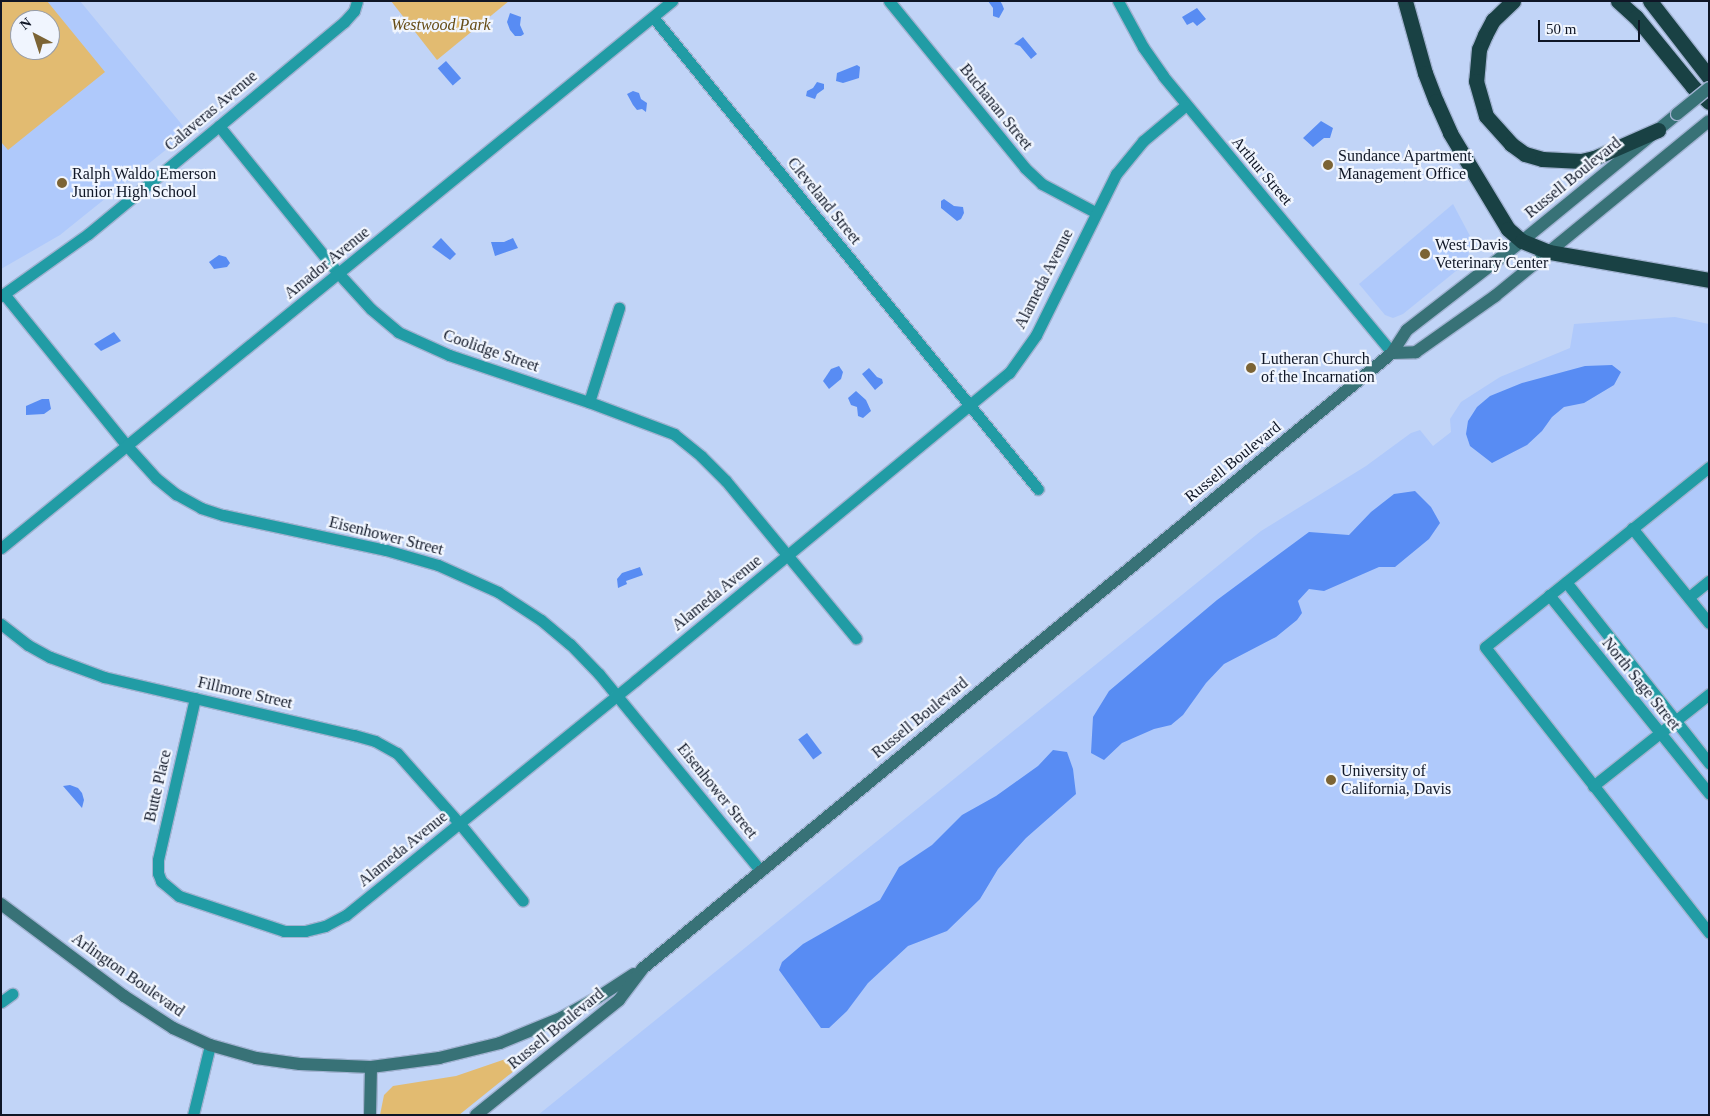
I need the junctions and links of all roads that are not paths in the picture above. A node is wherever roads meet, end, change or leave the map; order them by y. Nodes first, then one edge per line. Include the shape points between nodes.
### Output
1 (356, 1) edge
2 (672, 1) edge
3 (889, 1) edge
4 (1118, 1) edge
5 (1405, 1) edge
6 (1513, 1) edge
7 (1618, 1) edge
8 (1650, 1) edge
9 (653, 17) junction
10 (1709, 76) edge
11 (1709, 88) edge
12 (1709, 102) edge
13 (1186, 105) junction
14 (1709, 121) edge
15 (219, 126) junction
16 (1658, 130) junction
17 (1095, 212) junction
18 (1522, 241) junction
19 (1549, 252) junction
20 (339, 274) junction
21 (1709, 280) edge
22 (3, 295) edge
23 (618, 308) dead end
24 (1392, 353) junction
25 (589, 402) junction
26 (969, 405) junction
27 (128, 447) junction
28 (1709, 467) edge
29 (1038, 490) dead end
30 (1632, 528) junction
31 (1, 548) edge
32 (787, 556) junction
33 (1709, 581) edge
34 (1566, 582) junction
35 (1548, 595) junction
36 (1689, 597) junction
37 (1709, 623) edge
38 (1, 624) edge
39 (856, 638) dead end
40 (1709, 694) edge
41 (616, 695) junction
42 (195, 698) junction
43 (1675, 720) junction
44 (1660, 733) junction
45 (1709, 763) edge
46 (1593, 786) junction
47 (1709, 793) edge
48 (460, 824) junction
49 (761, 871) junction
50 (161, 881) joint
51 (523, 901) dead end
52 (1, 904) edge
53 (1707, 927) edge
54 (642, 969) junction
55 (12, 994) dead end
56 (1, 1002) edge
57 (210, 1045) junction
58 (371, 1067) junction
59 (193, 1115) edge
60 (370, 1115) edge
61 (476, 1115) edge

1 - 15 street, Calaveras Avenue via 354,10 344,22
2 - 9 street, Amador Avenue
3 - 17 street, Buchanan Street via 1025,168 1042,184
4 - 13 street, Arthur Street via 1143,47
5 - 18 highway via 1425,73 1450,133 1508,229
6 - 16 highway via 1493,20 1485,34 1479,49 1476,80 1486,116 1511,144 1542,160 1581,161
7 - 12 highway via 1636,17
8 - 10 highway
9 - 20 street, Amador Avenue
9 - 26 street, Cleveland Street
11 - 16 main road, Russell Boulevard, bridge
13 - 17 street, Alameda Avenue via 1128,157
13 - 24 street, Arthur Street
14 - 19 main road
15 - 20 street, Coolidge Street
15 - 22 street, Calaveras Avenue via 88,234
16 - 18 main road, Russell Boulevard
17 - 26 street, Alameda Avenue via 1036,335 1009,373
18 - 19 highway
18 - 24 main road, Russell Boulevard via 1407,330
19 - 21 highway
19 - 24 main road via 1503,290 1416,352
20 - 25 street, Coolidge Street via 371,309 398,332 448,356
20 - 27 street, Amador Avenue
22 - 27 street, Eisenhower Street
23 - 25 street
24 - 49 main road, Russell Boulevard
25 - 32 street, Coolidge Street via 674,434 726,481
26 - 29 street, Cleveland Street
26 - 32 street, Alameda Avenue
27 - 31 street, Amador Avenue
27 - 41 street, Eisenhower Street via 165,486 201,508 403,554 473,580 524,608 556,632 580,653
28 - 30 street
30 - 34 street
30 - 36 street
32 - 39 street, Coolidge Street
32 - 41 street, Alameda Avenue
33 - 36 street
34 - 35 street
34 - 43 street, North Sage Street
35 - 44 street, North Sage Street
35 - 46 street via 1485,647
36 - 37 street
38 - 42 street, Fillmore Street via 28,645 66,665
40 - 43 street
41 - 48 street, Alameda Avenue
41 - 49 street, Eisenhower Street
42 - 48 street, Fillmore Street via 375,741 397,753
42 - 50 street, Butte Place via 158,860
43 - 44 street
43 - 45 street, North Sage Street
44 - 46 street
44 - 47 street, North Sage Street
46 - 53 street
48 - 50 street, Alameda Avenue via 346,915 325,926 305,931 284,931 179,896
48 - 51 street, Fillmore Street
49 - 54 main road, Russell Boulevard
52 - 57 main road, Arlington Boulevard via 142,1008 173,1028
54 - 58 main road, Arlington Boulevard via 561,1018 500,1043 439,1058
54 - 61 main road, Russell Boulevard via 619,1000
55 - 56 street
57 - 58 main road, Arlington Boulevard via 273,1061
57 - 59 street
58 - 60 main road

